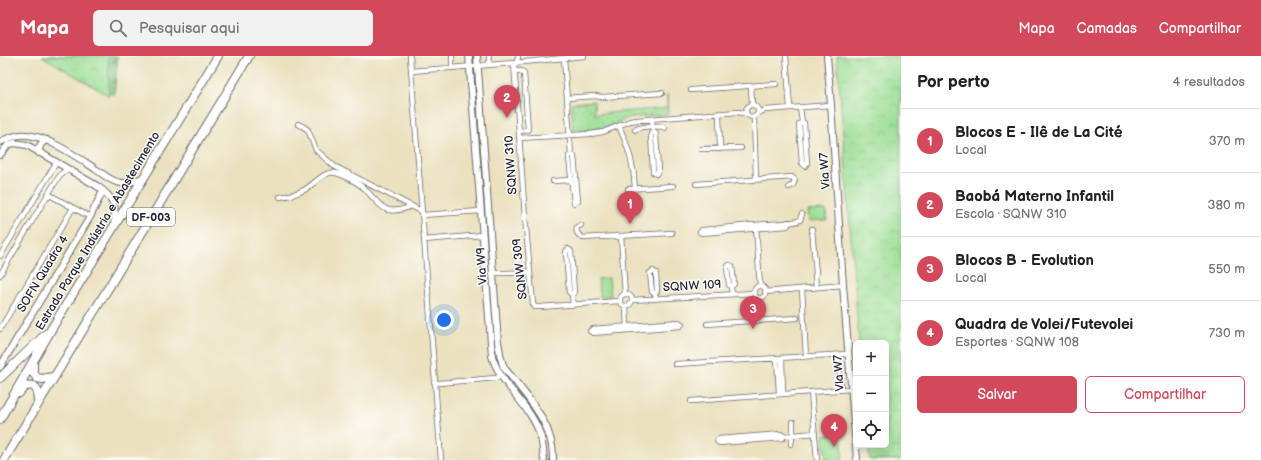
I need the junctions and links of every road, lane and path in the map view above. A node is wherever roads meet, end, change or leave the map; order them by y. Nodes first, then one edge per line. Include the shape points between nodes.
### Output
1 (218, 56) edge
2 (249, 56) edge
3 (410, 56) edge
4 (452, 56) edge
5 (469, 56) edge
6 (477, 56) edge
7 (489, 56) edge
8 (518, 56) edge
9 (521, 56) edge
10 (584, 56) edge
11 (786, 56) edge
12 (827, 56) edge
13 (564, 58) junction
14 (523, 62) junction
15 (515, 63) junction
16 (489, 65) junction
17 (469, 66) junction
18 (478, 66) junction
19 (452, 68) junction
20 (411, 71) junction
21 (515, 71) junction
22 (776, 84) dead end
23 (751, 86) junction
24 (691, 90) dead end
25 (662, 92) dead end
26 (566, 98) junction
27 (832, 105) junction
28 (752, 106) junction
29 (790, 108) junction
30 (800, 108) junction
31 (765, 110) junction
32 (738, 112) junction
33 (718, 114) junction
34 (747, 114) junction
35 (756, 115) junction
36 (652, 119) junction
37 (802, 122) junction
38 (298, 124) dead end
39 (620, 126) junction
40 (665, 128) dead end
41 (652, 129) junction
42 (635, 130) dead end
43 (519, 131) junction
44 (570, 134) junction
45 (520, 138) junction
46 (46, 140) junction
47 (0, 142) edge
48 (740, 148) dead end
49 (701, 149) dead end
50 (720, 149) junction
51 (39, 152) junction
52 (571, 154) junction
53 (0, 155) edge
54 (56, 163) junction
55 (67, 169) junction
56 (104, 175) junction
57 (145, 177) junction
58 (756, 179) junction
59 (571, 180) junction
60 (553, 181) dead end
61 (45, 182) junction
62 (696, 184) dead end
63 (53, 186) junction
64 (97, 186) junction
65 (673, 186) dead end
66 (789, 187) dead end
67 (635, 188) junction
68 (628, 189) dead end
69 (103, 191) junction
70 (48, 194) junction
71 (280, 196) dead end
72 (110, 197) junction
73 (97, 204) junction
74 (412, 206) junction
75 (72, 208) junction
76 (481, 210) junction
77 (421, 213) junction
78 (802, 214) dead end
79 (525, 217) joint
80 (90, 218) junction
81 (581, 225) dead end
82 (756, 226) junction
83 (17, 228) junction
84 (114, 228) junction
85 (812, 229) dead end
86 (25, 232) junction
87 (672, 233) dead end
88 (483, 235) junction
89 (621, 236) junction
90 (424, 240) junction
91 (1, 254) edge
92 (10, 258) junction
93 (530, 272) junction
94 (494, 273) junction
95 (486, 274) junction
96 (0, 275) edge
97 (843, 285) junction
98 (760, 286) junction
99 (731, 287) dead end
100 (816, 287) junction
101 (802, 288) junction
102 (766, 292) junction
103 (754, 293) junction
104 (625, 294) junction
105 (732, 294) junction
106 (572, 295) junction
107 (760, 298) junction
108 (632, 300) junction
109 (619, 301) junction
110 (573, 305) junction
111 (626, 307) junction
112 (797, 318) dead end
113 (761, 321) junction
114 (707, 324) dead end
115 (52, 328) junction
116 (627, 328) junction
117 (0, 329) edge
118 (848, 354) junction
119 (838, 355) junction
120 (806, 356) junction
121 (780, 358) junction
122 (33, 362) junction
123 (675, 364) dead end
124 (1, 372) edge
125 (500, 376) junction
126 (53, 377) junction
127 (434, 382) junction
128 (841, 389) junction
129 (851, 389) junction
130 (811, 392) junction
131 (781, 394) junction
132 (691, 401) dead end
133 (38, 402) junction
134 (1, 415) edge
135 (793, 422) dead end
136 (0, 424) edge
137 (814, 433) junction
138 (793, 434) junction
139 (783, 436) junction
140 (791, 444) dead end
141 (4, 460) edge
142 (440, 460) edge
143 (544, 460) edge
144 (553, 460) edge
145 (817, 460) edge
146 (857, 460) edge

1 - 57 highway, Estrada Parque Indústria e Abastecimento / DF-003
2 - 126 highway, DF-003
3 - 20 street
4 - 19 street
5 - 17 street, Via W9
6 - 18 street, Via W9
7 - 16 street
8 - 15 street, SQNW 310
9 - 14 street
10 - 13 street
11 - 29 street
12 - 27 street, Via W7
13 - 14 street
13 - 26 street
14 - 15 street
15 - 16 street
15 - 21 street, SQNW 310
16 - 18 street
17 - 18 street
17 - 19 street
17 - 76 street, Via W9
18 - 94 street, Via W9
19 - 20 street
20 - 77 street
21 - 43 street, SQNW 310
21 - 43 street via 524,73 528,130
22 - 23 street
23 - 24 street
23 - 28 street
25 - 26 street
26 - 44 street
27 - 30 street
27 - 97 street, Via W7
28 - 31 street
28 - 32 street
28 - 34 street via 746,110
28 - 35 street
29 - 30 street
29 - 31 street
30 - 37 street
31 - 35 street
32 - 33 street
32 - 34 street
33 - 36 street
33 - 50 street
34 - 35 street via 750,117
35 - 58 street
36 - 39 street via 630,121
36 - 41 street
37 - 37 street via 799,124 802,163 805,166 807,163
38 - 74 street via 308,130 316,150 334,166
39 - 44 street via 591,134
39 - 67 street via 633,161
40 - 41 street via 662,126
41 - 41 street via 653,172 656,174 656,134
41 - 42 street
43 - 45 street, SQNW 310
44 - 45 street
44 - 52 street
45 - 79 street, SQNW 310
46 - 47 street via 38,136 21,134
46 - 51 street via 40,144
46 - 56 street
48 - 50 street
49 - 50 street
51 - 53 street via 27,145 14,143 8,145
51 - 54 street
52 - 59 street
52 - 59 street via 574,156 578,187 578,202 574,203
54 - 55 street
54 - 61 street
55 - 63 street
55 - 64 street
56 - 57 street via 121,183
56 - 64 street
57 - 84 highway, Estrada Parque Indústria e Abastecimento / DF-003
58 - 62 street
58 - 66 street via 792,177 795,180
59 - 60 street
61 - 63 street
61 - 83 street
63 - 70 street
64 - 69 street
65 - 67 street
67 - 68 street
69 - 72 street
69 - 73 street, SOFN Quadra 4
70 - 75 street
70 - 86 street
71 - 74 street via 304,190 332,172 359,184 386,210 396,211
72 - 73 street
72 - 84 street via 115,208
73 - 80 street, SOFN Quadra 4
74 - 77 street
75 - 80 street
75 - 117 street
76 - 77 street
76 - 88 street, Via W9
77 - 90 street
78 - 82 street via 800,220 788,222 787,226
79 - 93 street, SQNW 309
80 - 124 street, SOFN Quadra 4
81 - 89 street via 577,232 583,238
82 - 82 street via 702,230 700,232 702,233
82 - 98 street
83 - 86 street
83 - 91 street
84 - 115 highway, Estrada Parque Indústria e Abastecimento / DF-003
85 - 100 street
86 - 92 street
87 - 89 street
88 - 90 street
88 - 95 street, Via W9
89 - 104 street
90 - 127 street
91 - 92 street
92 - 96 street
93 - 94 street
93 - 110 street, SQNW 309 via 535,307
94 - 95 street
94 - 144 street, Via W9 via 501,357 505,369 543,418 550,435
95 - 125 street, Via W9 via 492,356
97 - 100 street
97 - 118 street, Vla W7
98 - 102 street
98 - 103 street via 755,288
99 - 105 street
100 - 101 street
101 - 102 street
101 - 120 street
102 - 107 street
103 - 105 street, SQNW 109
103 - 107 street
104 - 108 street
104 - 109 street via 620,296
105 - 108 street, SQNW 109 via 656,296
106 - 106 street via 572,263 571,252 568,250 566,252 569,292
106 - 110 street
107 - 113 street
108 - 111 street
109 - 110 street, SQNW 309
109 - 111 street
111 - 116 street
112 - 113 street
113 - 114 street
115 - 122 highway, Estrada Parque Indústria e Abastecimento / DF-003
115 - 124 highway
116 - 116 street via 593,329 590,331 593,333
116 - 116 street via 680,326 682,324 679,322
118 - 119 street
118 - 129 street, Vla W7
119 - 120 street
119 - 128 street
120 - 121 street
121 - 123 street
121 - 131 street
122 - 126 highway via 33,372 37,378 42,380
122 - 134 highway, Estrada Parque Indústria e Abastecimento / DF-003
125 - 127 street
125 - 143 street, Via W9 via 537,427 542,439
126 - 133 highway, DF-003
127 - 142 street
128 - 129 street
128 - 130 street
129 - 146 street, Vla W7
130 - 131 street
130 - 137 street
131 - 132 street
133 - 136 highway via 36,388 30,385 23,387
133 - 141 highway, DF-003
135 - 138 street
137 - 138 street
137 - 145 street
138 - 139 street
138 - 140 street
139 - 139 street via 781,434 719,438 717,441 719,443

